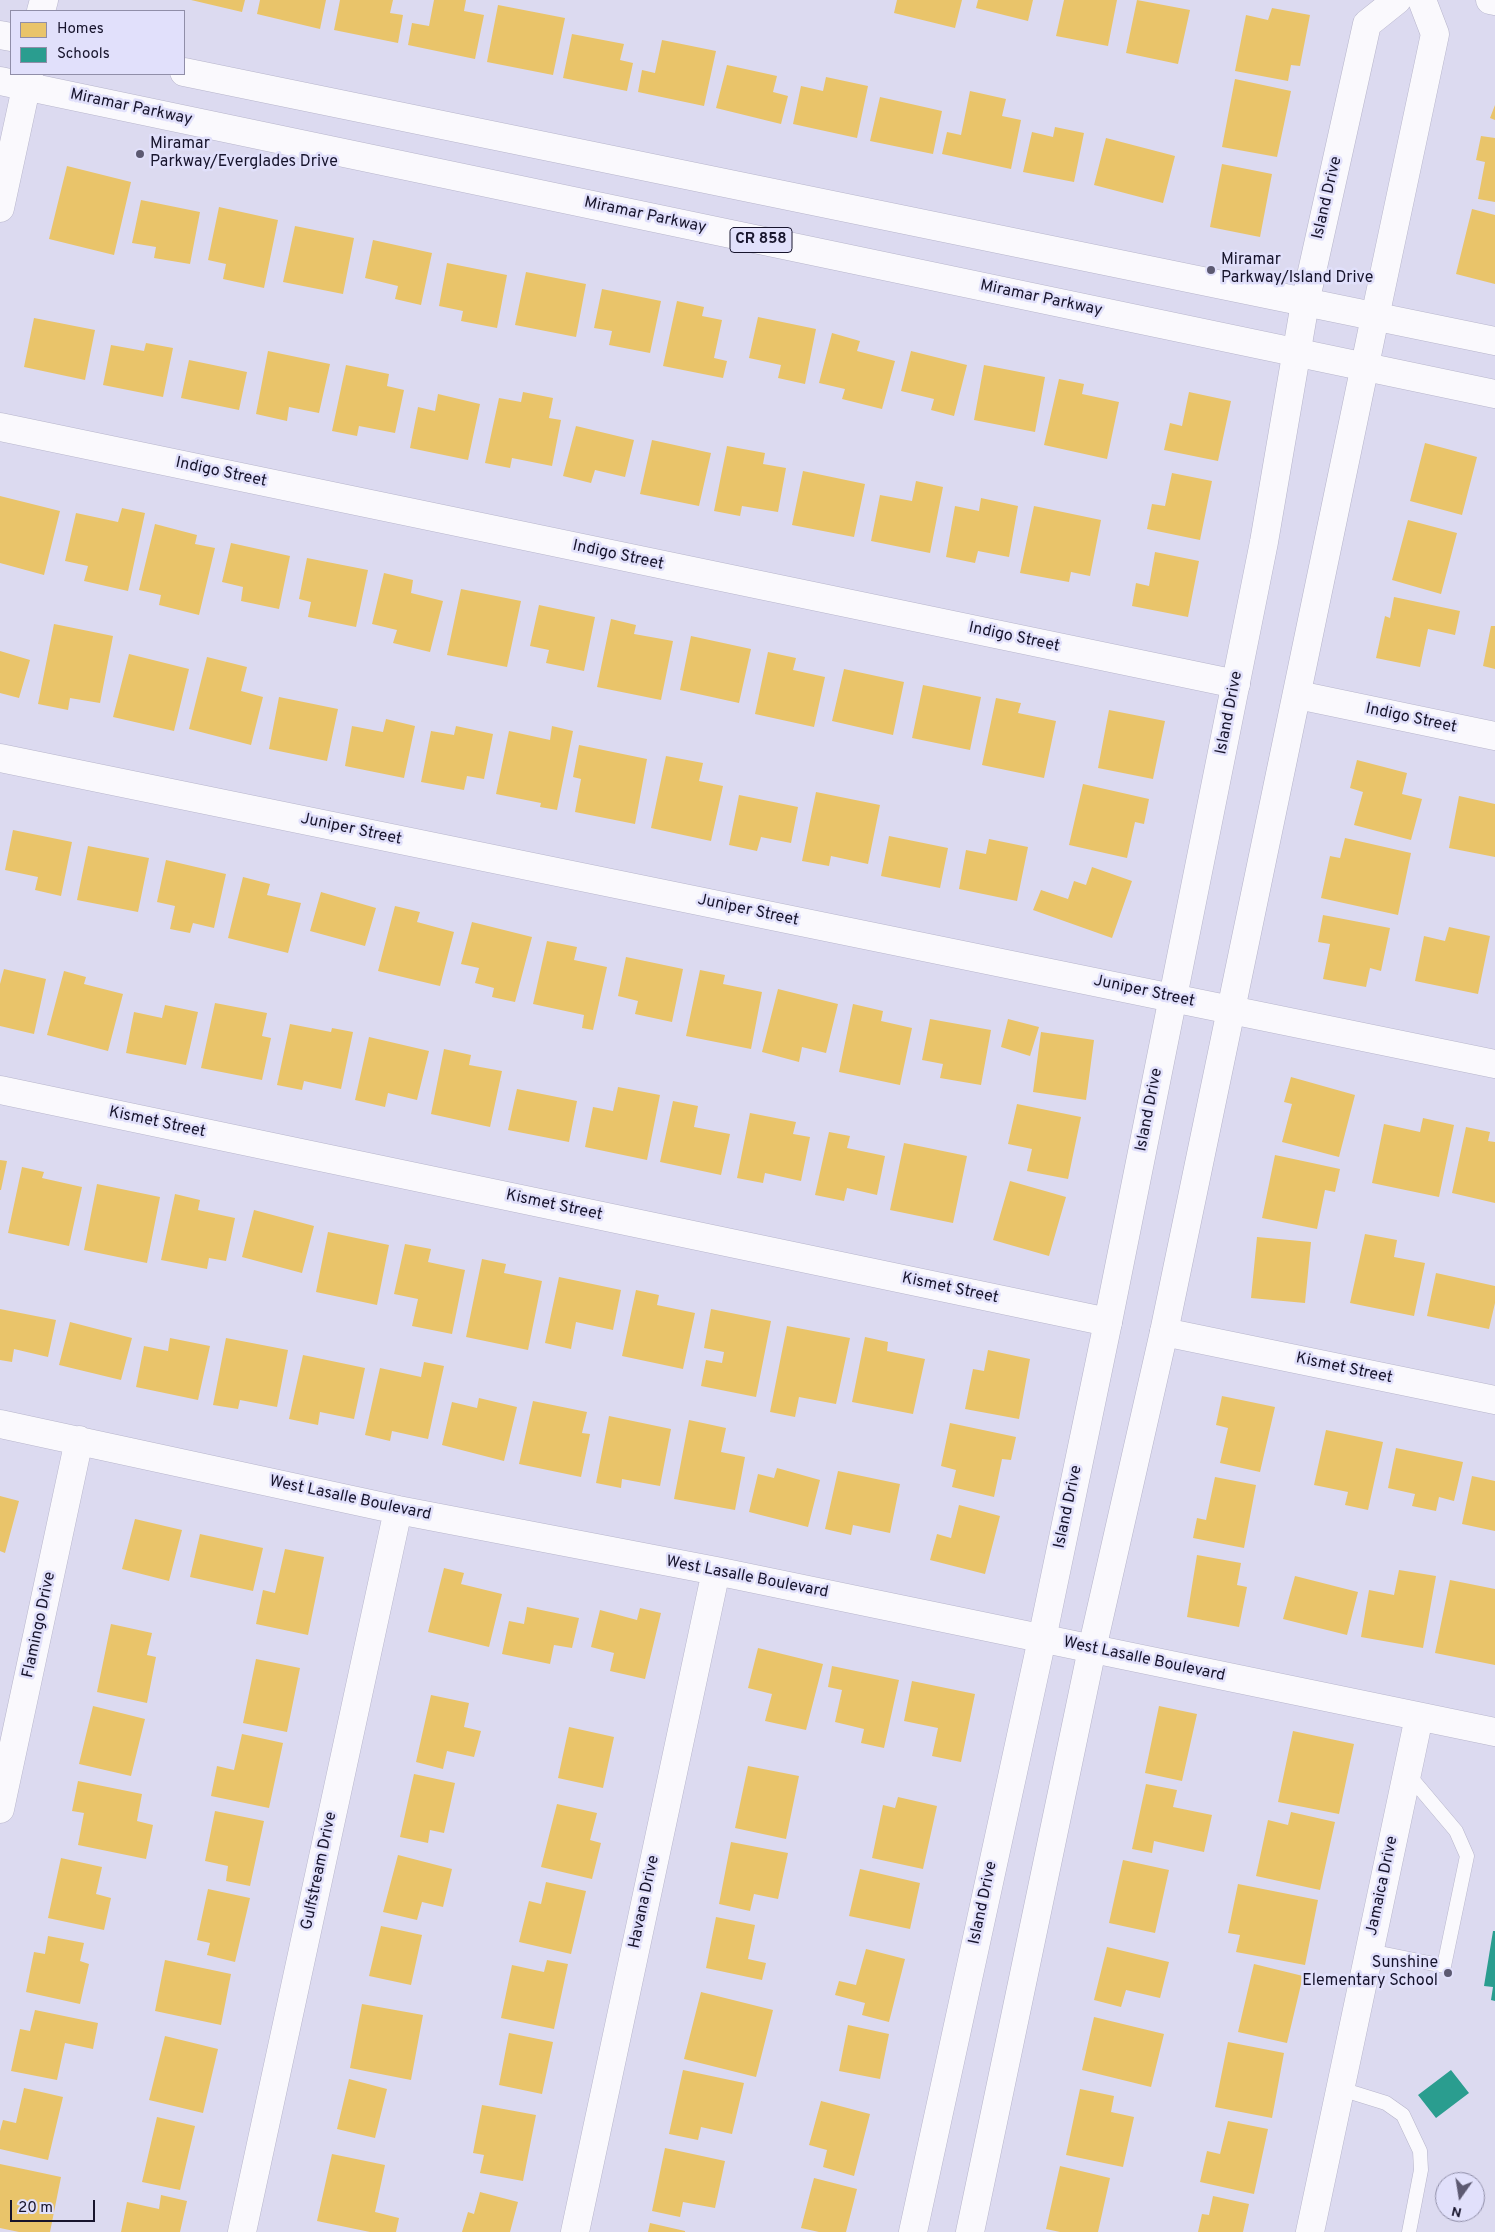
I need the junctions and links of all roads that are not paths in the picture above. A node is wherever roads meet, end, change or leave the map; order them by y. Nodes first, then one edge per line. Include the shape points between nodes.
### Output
1 (1397, 0) edge
2 (1422, 0) edge
3 (1490, 0) edge
4 (1495, 1) edge
5 (185, 72) edge
6 (0, 80) edge
7 (28, 80) edge
8 (0, 208) edge
9 (1305, 303) junction
10 (1375, 317) junction
11 (1495, 342) edge
12 (1297, 353) junction
13 (1364, 367) junction
14 (1495, 394) edge
15 (0, 427) edge
16 (1236, 684) junction
17 (1298, 695) junction
18 (1495, 736) edge
19 (0, 758) edge
20 (1173, 998) junction
21 (1232, 1010) junction
22 (1495, 1064) edge
23 (0, 1090) edge
24 (1108, 1322) junction
25 (1164, 1332) junction
26 (1495, 1400) edge
27 (0, 1424) edge
28 (79, 1440) junction
29 (398, 1510) junction
30 (716, 1571) junction
31 (1042, 1639) junction
32 (1092, 1649) junction
33 (1419, 1717) junction
34 (1495, 1732) edge
35 (1407, 1774) junction
36 (0, 1809) edge
37 (1370, 1951) junction
38 (1340, 2089) junction
39 (242, 2232) edge
40 (575, 2232) edge
41 (913, 2232) edge
42 (970, 2232) edge
43 (1310, 2232) edge
44 (1409, 2232) edge

1 - 9 street, Island Drive via 1367,24
2 - 10 street via 1435,34
3 - 4 street
5 - 9 street
6 - 7 street, Miramar Parkway / CR 858
7 - 8 street
7 - 12 street, Miramar Parkway / CR 858
9 - 10 street
9 - 12 street, Island Drive
10 - 11 street
10 - 13 street
12 - 13 street, Miramar Parkway / CR 858
12 - 16 street, Island Drive
13 - 14 street, Miramar Parkway / CR 858
13 - 17 street
15 - 16 street, Indigo Street
16 - 20 street, Island Drive
17 - 18 street, Indigo Street
17 - 21 street
19 - 20 street, Juniper Street
20 - 21 street, Juniper Street
20 - 24 street, Island Drive
21 - 22 street, Juniper Street
21 - 25 street
23 - 24 street, Kismet Street
24 - 31 street, Island Drive
25 - 26 street, Kismet Street
25 - 32 street
27 - 28 street, West Lasalle Boulevard
28 - 29 street, West Lasalle Boulevard
28 - 36 street, Flamingo Drive
29 - 30 street, West Lasalle Boulevard
29 - 39 street, Gulfstream Drive
30 - 31 street, West Lasalle Boulevard
30 - 40 street, Havana Drive
31 - 32 street, West Lasalle Boulevard
31 - 41 street, Island Drive
32 - 33 street, West Lasalle Boulevard
32 - 42 street
33 - 34 street, West Lasalle Boulevard
33 - 35 street, Jamaica Drive
35 - 37 street, Jamaica Drive
35 - 37 lane via 1456,1831 1467,1856 1444,1966
37 - 38 street, Jamaica Drive
38 - 43 street, Jamaica Drive
38 - 44 lane via 1386,2103 1402,2115 1411,2132 1420,2151 1421,2170

